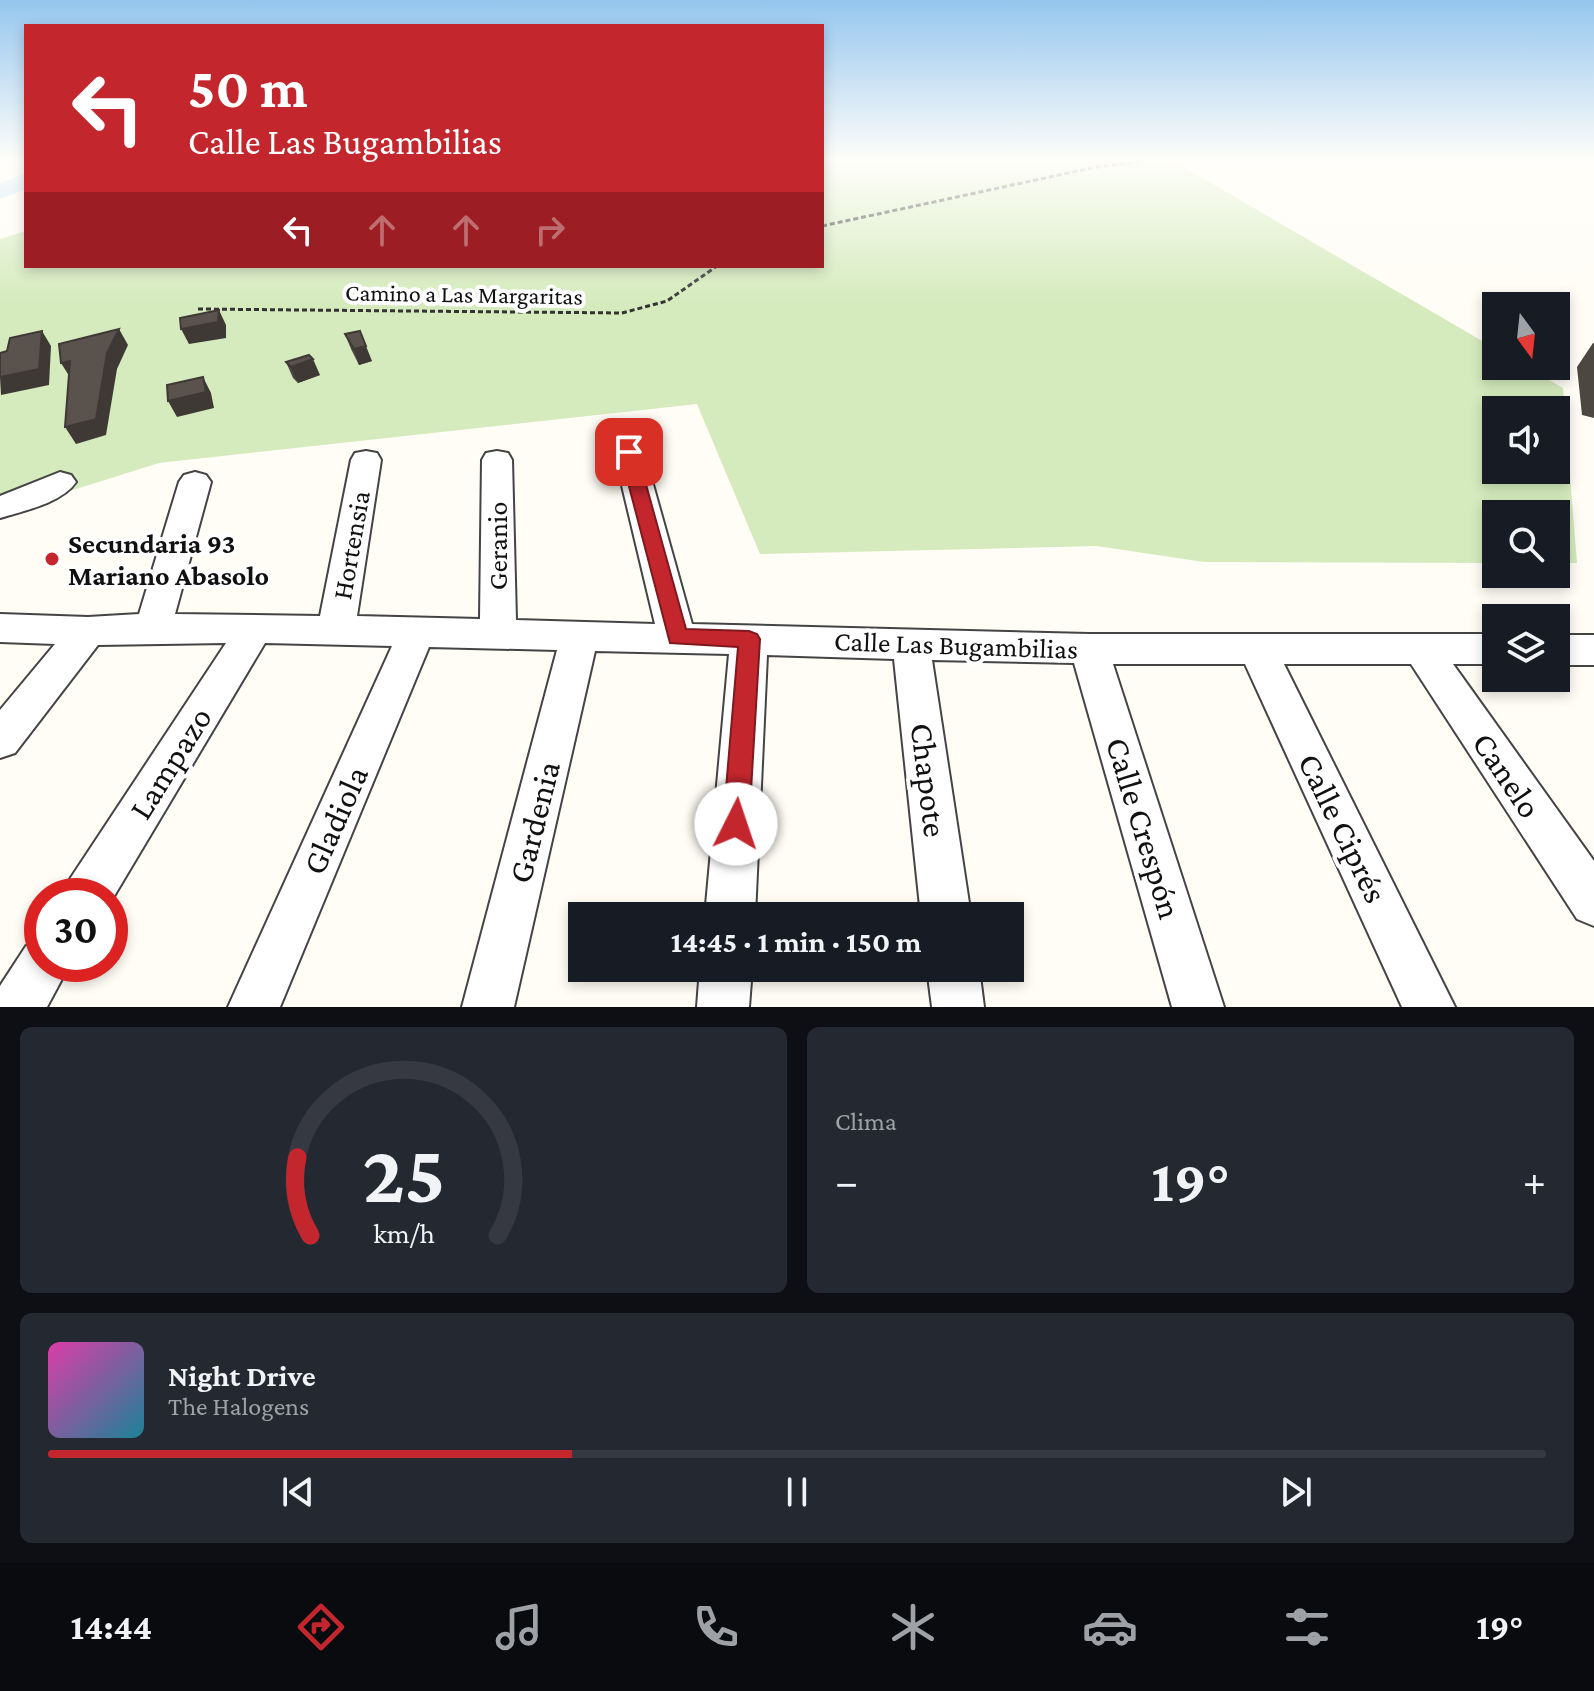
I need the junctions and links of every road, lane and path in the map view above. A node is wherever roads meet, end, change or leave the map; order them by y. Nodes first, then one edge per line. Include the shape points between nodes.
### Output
1 (906, 208) edge
2 (824, 226) edge
3 (714, 268) edge
4 (198, 309) dead end
5 (629, 452) dead end
6 (366, 460) dead end
7 (497, 460) dead end
8 (60, 482) dead end
9 (195, 482) dead end
10 (0, 507) edge
11 (0, 628) edge
12 (153, 628) junction
13 (254, 630) junction
14 (336, 630) junction
15 (88, 631) junction
16 (498, 633) junction
17 (416, 634) junction
18 (580, 636) junction
19 (677, 637) junction
20 (749, 639) junction
21 (911, 643) junction
22 (1421, 648) junction
23 (1089, 649) junction
24 (1482, 649) edge
25 (1258, 650) junction
26 (0, 740) edge
27 (98, 878) edge
28 (731, 902) edge
29 (944, 902) edge
30 (1594, 902) edge
31 (33, 982) edge
32 (725, 982) edge
33 (955, 982) edge
34 (17, 1007) edge
35 (254, 1007) edge
36 (488, 1007) edge
37 (723, 1007) edge
38 (958, 1007) edge
39 (1198, 1007) edge
40 (1429, 1007) edge

1 - 2 path
3 - 4 path, Camino a Las Margaritas via 667,301 622,313
5 - 19 street
6 - 14 street, Hortensia
7 - 16 street, Geranio
8 - 10 street
9 - 12 street
11 - 15 street, Calle Las Bugambilias
12 - 13 street, Calle Las Bugambilias
12 - 15 street, Calle Las Bugambilias
13 - 14 street, Calle Las Bugambilias
13 - 27 street, Lampazo
14 - 17 street, Calle Las Bugambilias
15 - 26 street
16 - 17 street, Calle Las Bugambilias
16 - 18 street, Calle Las Bugambilias
17 - 35 street, Gladiola
18 - 19 street, Calle Las Bugambilias
18 - 36 street, Gardenia
19 - 20 street, Calle Las Bugambilias
20 - 21 street, Calle Las Bugambilias
20 - 28 street
21 - 23 street, Calle Las Bugambilias
21 - 29 street, Chapote
22 - 24 street, Calle Las Bugambilias
22 - 25 street, Calle Las Bugambilias
22 - 30 street, Canelo
23 - 25 street, Calle Las Bugambilias
23 - 39 street, Calle Crespón
25 - 40 street, Calle Ciprés
31 - 34 street
32 - 37 street
33 - 38 street

